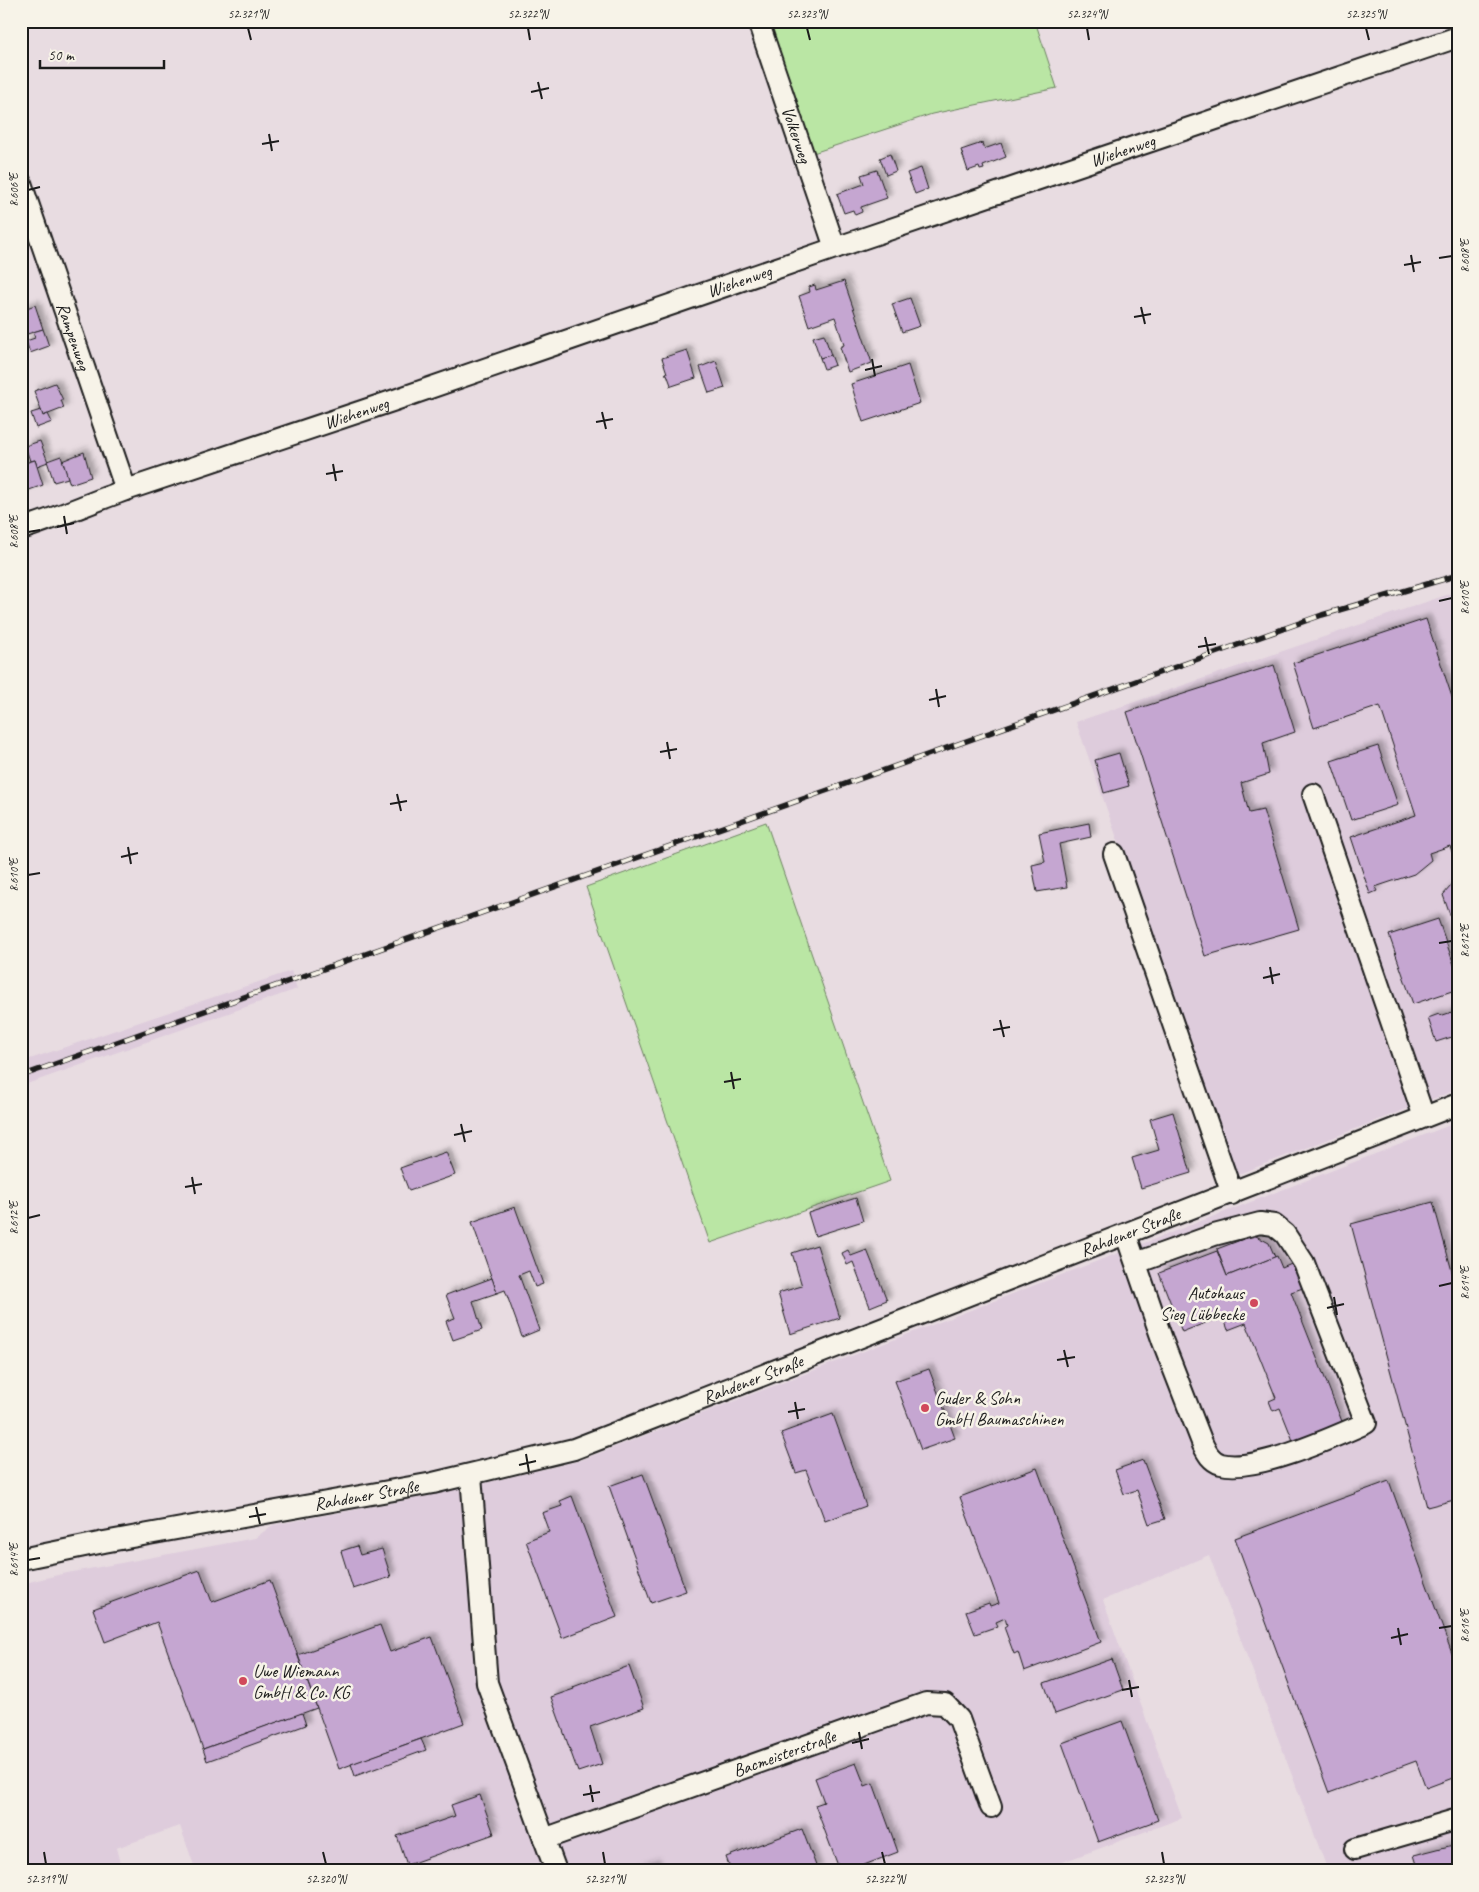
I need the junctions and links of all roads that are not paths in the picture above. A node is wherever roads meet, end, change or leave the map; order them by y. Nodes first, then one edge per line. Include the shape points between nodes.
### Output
1 (758, 21) edge
2 (1458, 37) edge
3 (21, 183) edge
4 (835, 248) junction
5 (126, 490) junction
6 (93, 501) junction
7 (21, 516) edge
8 (21, 529) edge
9 (1312, 794) dead end
10 (1114, 854) dead end
11 (1458, 1104) edge
12 (1424, 1117) junction
13 (1232, 1194) junction
14 (1126, 1235) junction
15 (1136, 1263) junction
16 (471, 1475) junction
17 (21, 1559) edge
18 (991, 1807) dead end
19 (1458, 1819) edge
20 (544, 1839) junction
21 (1355, 1849) dead end
22 (556, 1871) edge

1 - 4 street, Volkerweg
2 - 4 street, Wiehenweg
3 - 5 street, Rampenweg
4 - 5 street, Wiehenweg
5 - 6 street, Wiehenweg
6 - 7 street via 50,506
6 - 8 street, Wiehenweg
9 - 12 street
10 - 13 street
11 - 12 street, Rahdener Straße
12 - 13 street, Rahdener Straße
13 - 14 street, Rahdener Straße
14 - 15 street
14 - 16 street, Rahdener Straße via 574,1449
15 - 15 street via 1202,1445 1210,1458 1221,1464 1240,1465 1269,1459 1314,1445 1366,1423 1304,1263 1285,1234 1274,1225 1260,1223 1214,1235
16 - 17 street, Rahdener Straße
16 - 20 street via 487,1683
18 - 20 street, Bacmeisterstraße via 959,1719 945,1704 926,1703
19 - 21 street
20 - 22 street

